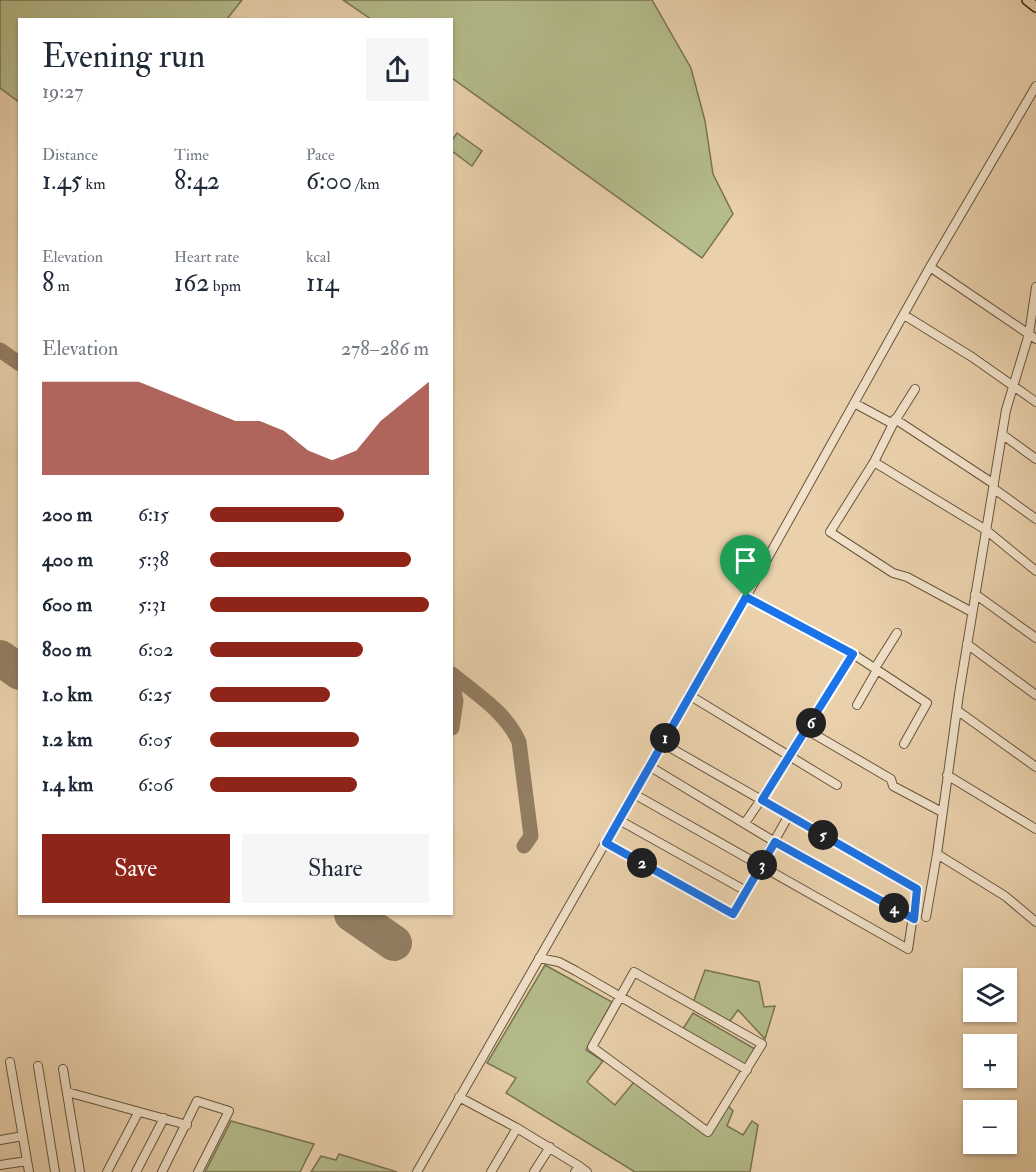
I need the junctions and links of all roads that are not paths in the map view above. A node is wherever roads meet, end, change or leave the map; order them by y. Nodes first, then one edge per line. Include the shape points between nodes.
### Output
1 (1027, 0) edge
2 (1036, 7) edge
3 (1036, 86) edge
4 (930, 267) junction
5 (1036, 287) edge
6 (904, 315) junction
7 (1029, 334) junction
8 (1036, 339) edge
9 (1013, 386) junction
10 (915, 389) dead end
11 (1036, 402) edge
12 (854, 403) junction
13 (894, 422) junction
14 (1003, 435) junction
15 (1036, 459) edge
16 (874, 462) junction
17 (993, 486) junction
18 (1036, 519) edge
19 (986, 530) junction
20 (1036, 571) edge
21 (975, 594) junction
22 (746, 597) junction
23 (972, 612) junction
24 (897, 633) dead end
25 (1036, 638) edge
26 (967, 644) junction
27 (853, 654) junction
28 (876, 669) junction
29 (689, 695) junction
30 (1036, 695) edge
31 (857, 705) dead end
32 (958, 711) junction
33 (807, 730) junction
34 (662, 743) junction
35 (904, 744) dead end
36 (790, 758) junction
37 (649, 766) junction
38 (1036, 767) edge
39 (947, 775) junction
40 (837, 785) dead end
41 (634, 794) junction
42 (762, 800) junction
43 (942, 812) junction
44 (789, 815) junction
45 (619, 820) junction
46 (745, 824) junction
47 (1036, 829) edge
48 (775, 842) junction
49 (606, 843) junction
50 (937, 854) junction
51 (761, 866) junction
52 (746, 891) junction
53 (926, 917) dead end
54 (914, 919) junction
55 (1036, 922) edge
56 (539, 958) junction
57 (620, 997) junction
58 (10, 1062) dead end
59 (38, 1066) dead end
60 (63, 1069) dead end
61 (747, 1070) junction
62 (67, 1092) junction
63 (459, 1097) junction
64 (138, 1113) junction
65 (164, 1118) junction
66 (187, 1125) junction
67 (518, 1128) junction
68 (23, 1136) junction
69 (0, 1140) edge
70 (550, 1147) junction
71 (27, 1161) junction
72 (0, 1165) edge
73 (577, 1169) edge
74 (29, 1172) edge
75 (55, 1172) edge
76 (80, 1172) edge
77 (107, 1172) edge
78 (136, 1172) edge
79 (162, 1172) edge
80 (198, 1172) edge
81 (417, 1172) edge
82 (491, 1172) edge
83 (534, 1172) edge
84 (587, 1172) edge

1 - 2 main road
3 - 4 street
4 - 6 street
4 - 7 street
5 - 7 street
6 - 9 street
6 - 12 street
7 - 8 street
7 - 9 street
9 - 11 street
9 - 14 street
10 - 13 street
12 - 13 street
12 - 22 street
13 - 16 street
13 - 17 street
14 - 15 street
14 - 17 street
16 - 19 street
16 - 23 street via 830,532 893,573
17 - 18 street
17 - 19 street
19 - 20 street
19 - 21 street
21 - 23 street
21 - 25 street
22 - 27 street
22 - 29 street
23 - 26 street
24 - 28 street
26 - 30 street
26 - 32 street
27 - 28 street
27 - 33 street
28 - 31 street
28 - 35 street via 927,703
29 - 34 street
29 - 36 street
32 - 38 street
32 - 39 street
33 - 36 street
33 - 43 street via 891,779 893,786
34 - 37 street
34 - 42 street
36 - 40 street
36 - 42 street
37 - 41 street
37 - 46 street
39 - 43 street
39 - 47 street
41 - 45 street
41 - 51 street
42 - 44 street
42 - 46 street
43 - 50 street
44 - 48 street
44 - 54 street via 917,889
45 - 49 street
45 - 52 street
46 - 48 street
48 - 51 street
48 - 54 street
49 - 52 street via 733,914
49 - 56 street
50 - 53 street
50 - 55 street via 1005,896
51 - 52 street
51 - 54 street via 908,949
56 - 57 street via 559,962
56 - 63 street
57 - 61 street
57 - 61 street via 634,972 694,1004 762,1044
57 - 61 street via 592,1047 708,1132
58 - 68 street
59 - 75 street
60 - 62 street
62 - 64 street
62 - 76 street
63 - 67 street
63 - 81 street
64 - 65 street
64 - 77 street
65 - 66 street
65 - 78 street
66 - 79 street
66 - 80 street via 197,1101 229,1111
67 - 70 street
67 - 82 street
68 - 69 street
68 - 71 street
70 - 73 street
70 - 83 street
71 - 72 street
71 - 74 street
73 - 84 street

